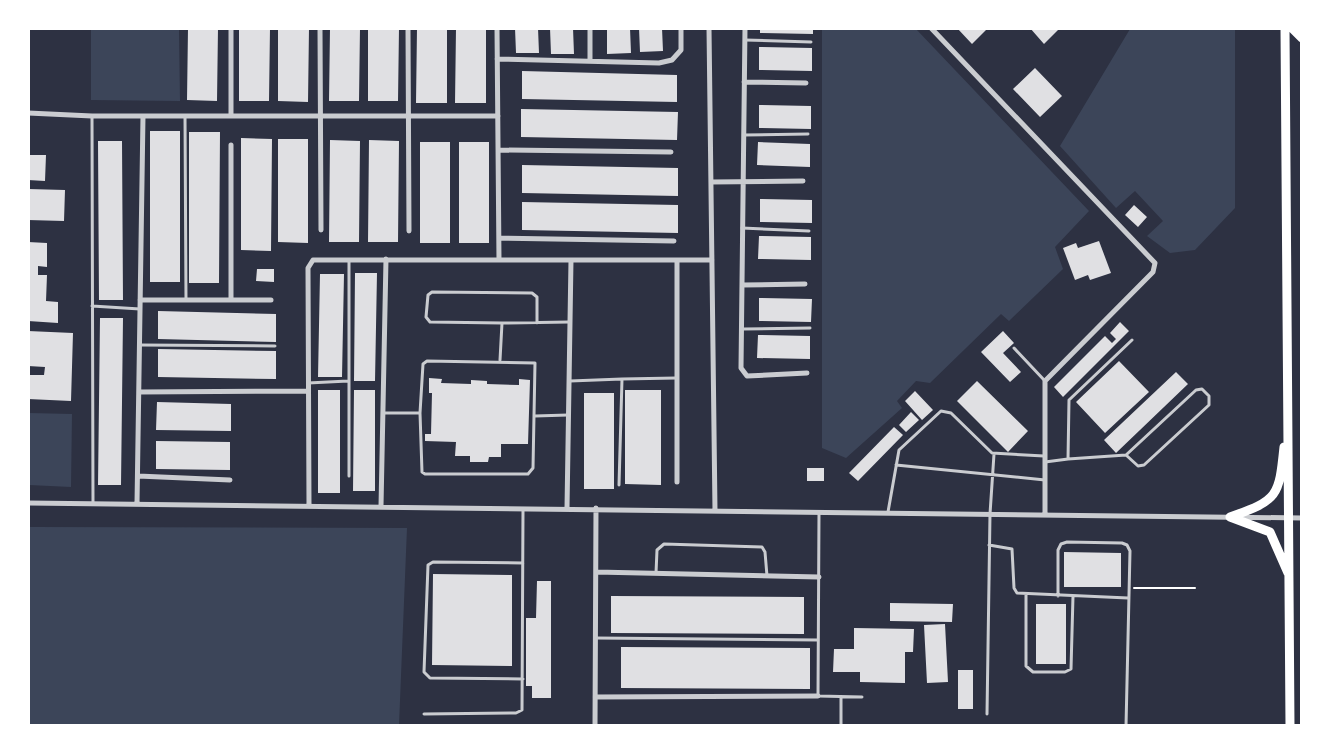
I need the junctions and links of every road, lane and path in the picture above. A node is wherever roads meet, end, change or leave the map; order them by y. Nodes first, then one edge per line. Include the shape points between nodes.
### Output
1 (231, 28) edge
2 (320, 28) edge
3 (408, 28) edge
4 (497, 28) edge
5 (590, 28) edge
6 (681, 28) edge
7 (709, 28) edge
8 (745, 28) edge
9 (931, 28) edge
10 (1285, 28) edge
11 (1292, 28) edge
12 (1302, 38) edge
13 (746, 40) junction
14 (811, 42) dead end
15 (497, 58) junction
16 (590, 61) junction
17 (744, 82) junction
18 (806, 83) dead end
19 (28, 113) edge
20 (92, 116) junction
21 (143, 116) junction
22 (185, 116) junction
23 (231, 116) junction
24 (320, 116) junction
25 (409, 116) junction
26 (498, 116) junction
27 (808, 134) dead end
28 (743, 135) junction
29 (231, 144) dead end
30 (498, 150) junction
31 (671, 152) dead end
32 (804, 181) dead end
33 (711, 182) junction
34 (742, 182) junction
35 (742, 228) junction
36 (321, 230) dead end
37 (409, 231) dead end
38 (809, 231) dead end
39 (499, 238) junction
40 (674, 241) dead end
41 (349, 259) junction
42 (386, 259) junction
43 (499, 260) junction
44 (571, 260) junction
45 (677, 260) junction
46 (712, 260) junction
47 (806, 284) dead end
48 (742, 285) junction
49 (140, 300) junction
50 (186, 300) junction
51 (231, 300) junction
52 (272, 300) dead end
53 (92, 306) junction
54 (140, 309) junction
55 (537, 322) junction
56 (570, 322) junction
57 (502, 323) junction
58 (810, 328) dead end
59 (742, 329) junction
60 (1132, 339) dead end
61 (140, 345) junction
62 (275, 346) dead end
63 (1014, 348) dead end
64 (500, 361) junction
65 (807, 373) dead end
66 (677, 378) junction
67 (622, 379) junction
68 (348, 381) junction
69 (569, 381) junction
70 (1045, 381) junction
71 (307, 383) junction
72 (1289, 388) junction
73 (308, 390) junction
74 (139, 392) junction
75 (420, 412) junction
76 (383, 413) junction
77 (568, 415) junction
78 (535, 416) junction
79 (994, 454) junction
80 (1126, 455) junction
81 (1045, 459) junction
82 (1068, 459) junction
83 (896, 465) junction
84 (993, 475) junction
85 (138, 476) junction
86 (349, 476) dead end
87 (230, 480) dead end
88 (1045, 480) junction
89 (676, 482) dead end
90 (620, 485) dead end
91 (28, 503) edge
92 (93, 503) junction
93 (137, 504) junction
94 (309, 506) junction
95 (381, 506) junction
96 (523, 508) junction
97 (567, 508) junction
98 (596, 508) junction
99 (716, 510) junction
100 (819, 511) junction
101 (888, 512) junction
102 (990, 514) junction
103 (1045, 514) junction
104 (1230, 517) junction
105 (1290, 518) junction
106 (1302, 519) edge
107 (990, 545) junction
108 (523, 563) junction
109 (596, 572) junction
110 (656, 573) junction
111 (767, 576) junction
112 (819, 577) junction
113 (1290, 578) junction
114 (1128, 588) junction
115 (1195, 588) dead end
116 (1026, 594) junction
117 (1058, 596) junction
118 (1072, 596) junction
119 (1128, 598) junction
120 (596, 638) junction
121 (818, 640) junction
122 (523, 679) junction
123 (818, 696) junction
124 (595, 697) junction
125 (841, 697) junction
126 (862, 697) dead end
127 (424, 714) dead end
128 (987, 714) dead end
129 (595, 726) edge
130 (841, 726) edge
131 (1126, 726) edge
132 (1290, 726) edge

1 - 23 street
2 - 24 street
3 - 25 street
4 - 15 street
5 - 16 street
6 - 16 street via 681,50 672,60
7 - 33 street
8 - 13 street
9 - 70 street via 1155,263 1153,272
10 - 72 highway
11 - 12 highway
13 - 14 lane
13 - 17 street
15 - 16 street
15 - 26 street
17 - 18 street
17 - 28 street
19 - 20 street
20 - 21 street
20 - 53 lane
21 - 22 street
21 - 49 street
22 - 23 street
22 - 50 lane
23 - 24 street
24 - 25 street
24 - 36 street
25 - 26 street
25 - 37 street
26 - 30 street
27 - 28 lane
28 - 34 street
29 - 51 street
30 - 31 street
30 - 39 street
32 - 34 street
33 - 34 street
33 - 46 street
34 - 35 street
35 - 38 lane
35 - 48 street
39 - 40 street
39 - 43 street
41 - 42 street
41 - 68 lane
41 - 71 street via 313,260 308,268
42 - 43 street
42 - 76 street
43 - 44 street
44 - 45 street
44 - 56 street
45 - 46 street
45 - 66 street
46 - 99 street
47 - 48 street
48 - 59 street
49 - 50 street
49 - 54 street
50 - 51 street
51 - 52 street
53 - 54 lane
53 - 92 lane
54 - 61 street
55 - 56 lane
55 - 57 lane
55 - 57 lane via 537,297 532,293 428,295 426,317 430,322
56 - 69 street
57 - 64 lane
58 - 59 lane
59 - 65 street via 743,374
60 - 82 lane via 1069,400
61 - 62 lane
61 - 74 street
63 - 70 lane
64 - 75 lane via 425,362
64 - 78 lane via 537,365
66 - 67 lane
66 - 89 street
67 - 69 lane
67 - 90 lane
68 - 71 lane
68 - 86 lane
69 - 77 street
70 - 81 street
71 - 73 street
72 - 104 highway via 1278,489 1258,507
72 - 105 highway
73 - 74 street
73 - 94 street
74 - 85 street
75 - 76 lane
75 - 78 lane via 421,468 425,474 528,474 533,468
76 - 95 street
77 - 78 lane
77 - 97 street
79 - 81 lane
79 - 83 lane via 945,410 899,450
79 - 84 lane
80 - 80 lane via 1196,390 1202,389 1209,396 1209,405 1144,465 1138,466
80 - 82 lane
81 - 82 lane
81 - 88 street
83 - 84 lane
83 - 101 lane
84 - 88 lane
84 - 102 lane
85 - 87 street
85 - 93 street
88 - 103 street
91 - 92 street
92 - 93 street
93 - 94 street
94 - 95 street
95 - 96 street
96 - 97 street
96 - 108 lane
97 - 98 street
98 - 99 street
98 - 109 street
99 - 100 street
100 - 101 street
100 - 112 lane
101 - 102 street
102 - 103 street
102 - 107 lane
103 - 104 street
104 - 105 street
104 - 113 highway via 1270,532
105 - 106 street
105 - 113 highway
107 - 116 lane via 1012,549 1015,590
107 - 128 lane
108 - 122 lane
108 - 122 lane via 428,565 424,672 430,678
109 - 110 street
109 - 120 street
110 - 111 street
110 - 111 lane via 657,550 664,544 762,547
111 - 112 street
112 - 121 lane
113 - 132 highway
114 - 115 path
114 - 117 lane via 1128,545 1067,542 1059,550
114 - 119 lane
116 - 117 lane
116 - 118 lane via 1026,666 1033,672 1071,669
117 - 118 lane
118 - 119 lane
119 - 131 lane
120 - 121 lane
120 - 124 street
121 - 123 lane
122 - 127 lane via 519,712
123 - 124 street
123 - 125 lane
124 - 129 street
125 - 126 lane
125 - 130 lane

